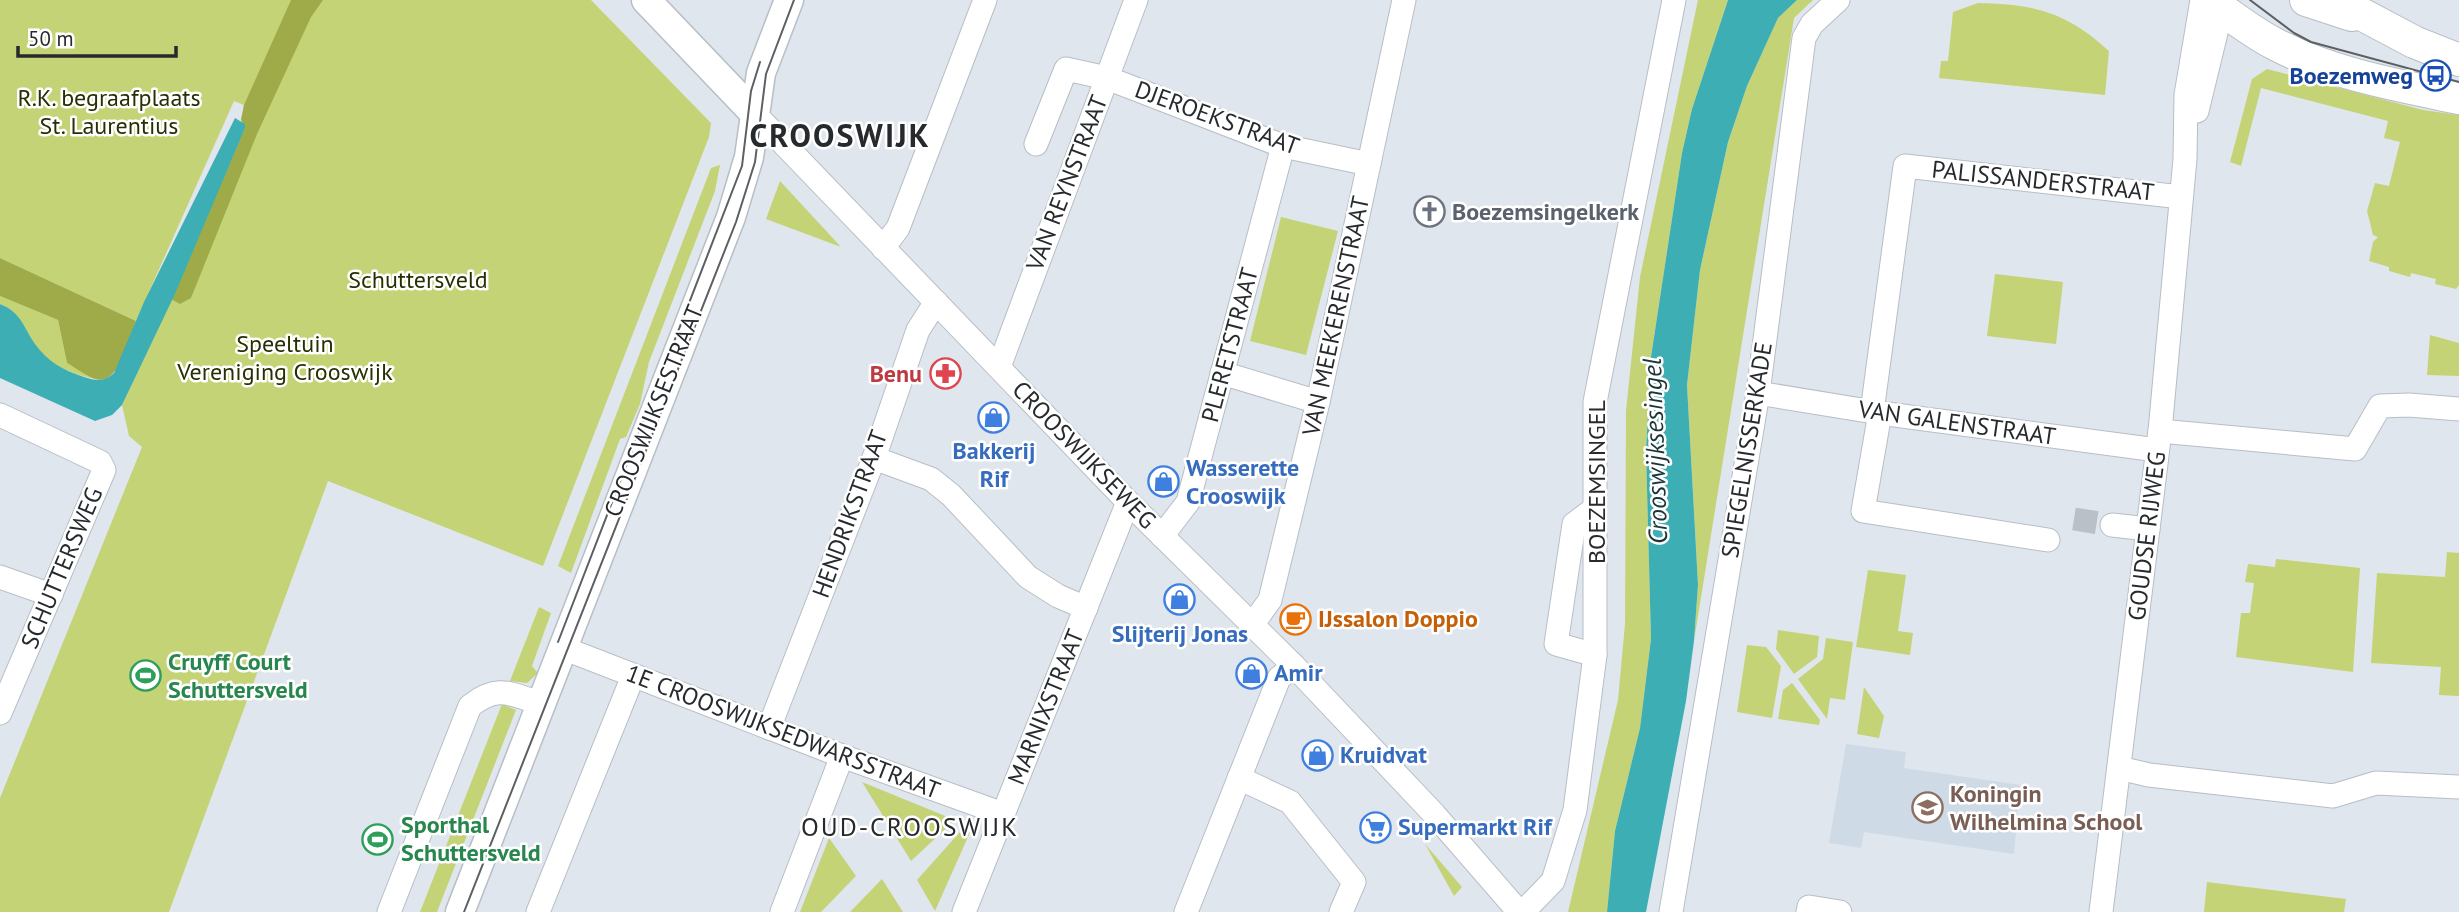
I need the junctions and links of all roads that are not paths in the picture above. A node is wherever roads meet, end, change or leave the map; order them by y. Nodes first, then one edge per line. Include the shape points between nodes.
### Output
1 (646, 0) edge
2 (789, 0) edge
3 (985, 0) edge
4 (1136, 0) edge
5 (1404, 0) edge
6 (1674, 0) edge
7 (1838, 0) edge
8 (2306, 0) edge
9 (2335, 0) edge
10 (2214, 2) edge
11 (2370, 21) junction
12 (2459, 60) edge
13 (1107, 78) junction
14 (2459, 98) edge
15 (755, 114) junction
16 (1037, 144) dead end
17 (1283, 146) junction
18 (1369, 164) junction
19 (2181, 197) junction
20 (884, 248) junction
21 (936, 302) junction
22 (999, 367) junction
23 (1223, 373) junction
24 (1758, 393) junction
25 (1318, 402) junction
26 (2459, 409) edge
27 (1876, 412) junction
28 (0, 415) edge
29 (2159, 440) junction
30 (874, 458) junction
31 (1128, 502) junction
32 (1594, 509) junction
33 (2112, 525) tunnel mouth
34 (2148, 529) junction
35 (1162, 536) junction
36 (2049, 540) dead end
37 (0, 577) edge
38 (51, 595) junction
39 (1086, 608) junction
40 (1252, 625) junction
41 (563, 648) junction
42 (1595, 655) junction
43 (1294, 666) junction
44 (633, 676) junction
45 (540, 704) junction
46 (0, 713) edge
47 (769, 728) junction
48 (842, 756) junction
49 (2119, 768) junction
50 (1240, 778) junction
51 (2459, 788) edge
52 (1003, 814) junction
53 (1808, 909) edge
54 (389, 912) edge
55 (460, 912) edge
56 (538, 912) edge
57 (782, 912) edge
58 (964, 912) edge
59 (1186, 912) edge
60 (1341, 912) edge
61 (1521, 912) edge
62 (1671, 912) edge
63 (1840, 912) edge
64 (2101, 912) edge

1 - 15 street, CROOSWIJKSEWEG
2 - 15 street, CROOSWIJKSESTRAAT via 761,73
3 - 20 street via 898,228
4 - 13 street, VAN REYNSTRAAT
5 - 18 street, VAN MEEKERENSTRAAT
6 - 32 street, BOEZEMSINGEL via 1595,402
7 - 24 street, SPIEGELNISSERKADE via 1804,38
8 - 11 main road
9 - 11 main road
10 - 14 main road via 2274,44 2313,61 2373,80
10 - 19 street, GOUDSE RIJWEG
11 - 12 main road
13 - 16 street, DJEROEKSTRAAT via 1066,69
13 - 17 street, DJEROEKSTRAAT
13 - 22 street, VAN REYNSTRAAT
15 - 20 street, CROOSWIJKSEWEG
15 - 41 street, CROOSWIJKSESTRAAT via 749,157 731,217
17 - 18 street, DJEROEKSTRAAT
17 - 23 street, PLERETSTRAAT
18 - 25 street, VAN MEEKERENSTRAAT
19 - 27 street, PALISSANDERSTRAAT via 1905,166
19 - 29 street, GOUDSE RIJWEG
20 - 21 street, CROOSWIJKSEWEG
21 - 22 street, CROOSWIJKSEWEG
21 - 30 street, HENDRIKSTRAAT via 918,330
22 - 31 street, CROOSWIJKSEWEG
23 - 25 street
23 - 35 street, PLERETSTRAAT via 1188,502
24 - 27 street, VAN GALENSTRAAT
24 - 62 street, SPIEGELNISSERKADE
25 - 40 street, VAN MEEKERENSTRAAT via 1270,600
26 - 29 street, VAN GALENSTRAAT via 2380,406 2355,449
27 - 29 street, VAN GALENSTRAAT
27 - 36 street via 1863,511
28 - 38 street, SCHUTTERSWEG via 100,462 104,470
29 - 34 street, GOUDSE RIJWEG
30 - 39 street via 931,479 1028,577
30 - 47 street, HENDRIKSTRAAT
31 - 35 street, CROOSWIJKSEWEG
31 - 39 street, MARNIXSTRAAT
32 - 42 street, BOEZEMSINGEL
32 - 42 street via 1574,524 1556,644
33 - 34 street
34 - 49 street, GOUDSE RIJWEG
35 - 40 street, CROOSWIJKSEWEG
37 - 38 street
38 - 46 street, SCHUTTERSWEG
39 - 52 street, MARNIXSTRAAT
40 - 43 street, CROOSWIJKSEWEG
41 - 44 street, 1E CROOSWIJKSEDWARSSTRAAT
41 - 45 street, CROOSWIJKSESTRAAT
42 - 61 street, BOEZEMSINGEL via 1567,840 1553,881
43 - 50 street via 1279,678
43 - 61 street, CROOSWIJKSEWEG
44 - 47 street, 1E CROOSWIJKSEDWARSSTRAAT
44 - 56 street
45 - 54 street via 506,691 485,694 470,706
45 - 55 street, CROOSWIJKSESTRAAT
47 - 48 street, 1E CROOSWIJKSEDWARSSTRAAT
48 - 52 street, 1E CROOSWIJKSEDWARSSTRAAT
48 - 57 street
49 - 51 street via 2333,796 2376,783
49 - 64 street, GOUDSE RIJWEG
50 - 59 street
50 - 60 street via 1290,802 1354,882
52 - 58 street, MARNIXSTRAAT
53 - 63 street

